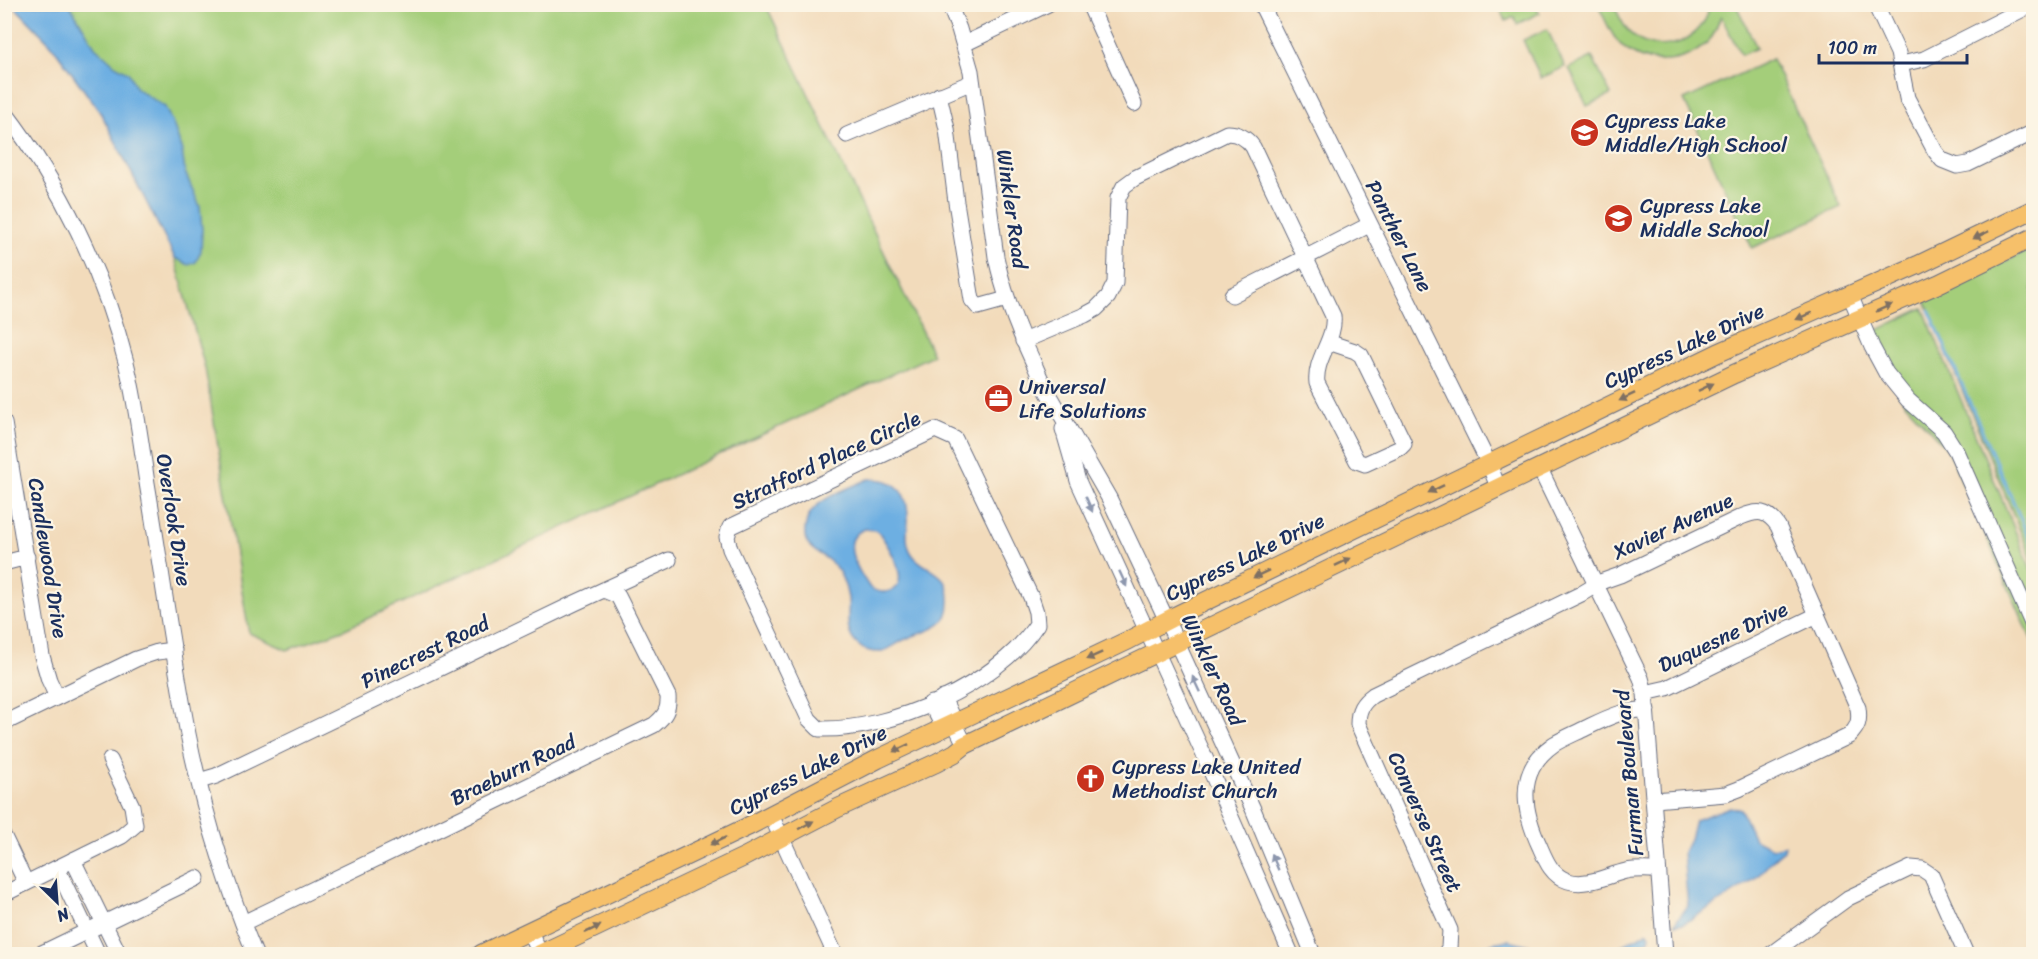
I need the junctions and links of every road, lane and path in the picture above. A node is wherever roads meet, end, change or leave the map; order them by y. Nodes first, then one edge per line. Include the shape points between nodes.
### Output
1 (949, 4) edge
2 (1048, 4) edge
3 (1089, 4) edge
4 (1261, 4) edge
5 (1875, 4) edge
6 (2033, 4) edge
7 (964, 44) junction
8 (1901, 64) junction
9 (972, 82) junction
10 (939, 95) junction
11 (1134, 104) dead end
12 (4, 111) edge
13 (2034, 132) edge
14 (847, 135) dead end
15 (2034, 209) edge
16 (1369, 225) junction
17 (2034, 237) edge
18 (1307, 258) junction
19 (1232, 295) dead end
20 (1850, 295) junction
21 (1006, 299) junction
22 (1860, 318) junction
23 (1023, 341) junction
24 (1328, 342) junction
25 (1059, 411) junction
26 (4, 423) edge
27 (1489, 464) junction
28 (1539, 467) junction
29 (1498, 487) junction
30 (27, 557) junction
31 (669, 560) dead end
32 (4, 563) edge
33 (1597, 585) junction
34 (604, 590) junction
35 (1817, 615) junction
36 (1166, 620) junction
37 (2034, 628) edge
38 (1146, 630) junction
39 (1176, 642) junction
40 (174, 650) junction
41 (1156, 652) junction
42 (1645, 693) junction
43 (57, 697) junction
44 (937, 700) junction
45 (1647, 710) junction
46 (1358, 714) joint
47 (4, 723) edge
48 (948, 725) junction
49 (965, 745) junction
50 (110, 760) dead end
51 (199, 781) junction
52 (1654, 800) junction
53 (771, 815) junction
54 (4, 837) edge
55 (782, 838) junction
56 (73, 860) junction
57 (57, 868) junction
58 (1659, 870) junction
59 (197, 878) dead end
60 (26, 883) junction
61 (1263, 891) junction
62 (4, 894) edge
63 (243, 923) junction
64 (104, 924) junction
65 (87, 932) junction
66 (530, 932) junction
67 (1447, 951) edge
68 (40, 954) edge
69 (98, 954) edge
70 (119, 954) edge
71 (255, 954) edge
72 (481, 954) edge
73 (540, 954) edge
74 (835, 954) edge
75 (1291, 954) edge
76 (1312, 954) edge
77 (1665, 954) edge
78 (1772, 954) edge
79 (1966, 954) edge

1 - 7 street, Winkler Road
2 - 7 street
3 - 11 street
4 - 16 street, Panther Lane
5 - 8 street
6 - 8 street via 1924,59
7 - 9 street, Winkler Road
8 - 13 street via 1908,98 1942,160 1957,166 1968,164
9 - 10 street
9 - 21 street, Winkler Road via 996,257
10 - 14 street
10 - 21 street via 972,300 978,307
12 - 40 street, Overlook Drive via 57,191 81,238 111,314 136,411
15 -> 20 main road, Cypress Lake Drive
16 - 18 street
16 - 27 street, Panther Lane
22 -> 17 main road
18 - 19 street
18 - 23 street via 1249,141 1233,133 1221,134 1124,186 1118,198 1115,283 1108,297 1085,315
18 - 24 street via 1333,316
20 - 22 street
20 -> 27 main road, Cypress Lake Drive via 1718,353
21 - 23 street, Winkler Road
28 -> 22 main road
22 - 37 street via 1886,373 1908,400 1944,432 1956,451
23 - 25 street, Winkler Road via 1044,389
24 - 24 street via 1317,369 1317,383 1357,461 1365,464 1400,448 1403,441 1360,355
25 - 36 street, Winkler Road via 1109,498
25 -> 38 street, Winkler Road via 1078,481
26 - 30 street, Candlewood Drive
27 - 29 street, Panther Lane
27 -> 36 main road, Cypress Lake Drive
28 - 29 main road
28 - 33 street, Furman Boulevard
39 -> 29 main road
30 - 32 street
30 - 43 street, Candlewood Drive via 45,668
31 - 34 street, Pinecrest Road
33 - 35 street, Xavier Avenue via 1741,517 1762,513 1772,517 1778,526
33 - 42 street, Furman Boulevard
33 - 46 street, Xavier Avenue via 1373,694
34 - 51 street, Pinecrest Road
34 - 63 street, Braeburn Road via 618,596 668,696 669,707 663,718
35 - 42 street, Duquesne Drive via 1667,688
35 - 52 street, Xavier Avenue via 1858,708 1856,729 1849,736 1739,789 1715,796
36 - 38 main road, Cypress Lake Drive
36 - 39 street, Winkler Road
38 - 41 street, Winkler Road
38 -> 48 main road, Cypress Lake Drive
39 - 41 main road
76 -> 39 street, Winkler Road via 1253,809
40 - 43 street via 136,659
40 - 51 street, Overlook Drive
41 - 49 main road
41 - 61 street, Winkler Road
42 - 45 street, Furman Boulevard
43 - 47 street
44 - 44 street, Stratford Place Circle via 962,689 1018,649 1036,624 1036,612 955,439 935,430 730,527 727,537 729,549 808,719 819,729 839,729 912,713
44 - 48 street
45 - 52 street, Furman Boulevard
45 - 58 street via 1613,715 1552,746 1530,774 1525,807 1545,860 1559,878 1581,882 1628,871
46 - 67 street, Converse Street via 1362,734 1450,930
48 - 49 street
48 -> 53 main road, Cypress Lake Drive
55 -> 49 main road
50 - 56 street via 132,806 135,825 122,836
51 - 63 street, Overlook Drive
52 - 58 street, Furman Boulevard
53 - 55 street
53 -> 66 main road, Cypress Lake Drive
54 - 60 street
73 -> 55 main road
55 - 74 street
56 - 57 street
56 - 64 street
57 - 60 street
57 - 65 street
58 - 77 street, Furman Boulevard
59 - 64 street
60 - 62 street
61 - 75 street, Winkler Road
61 - 76 street via 1271,889 1301,944
63 - 71 street, Overlook Drive
64 - 65 street
64 - 70 street
65 - 68 street
65 - 69 street
66 - 72 main road, Cypress Lake Drive
66 - 73 street
78 - 79 street via 1848,898 1911,868 1922,869 1931,876

